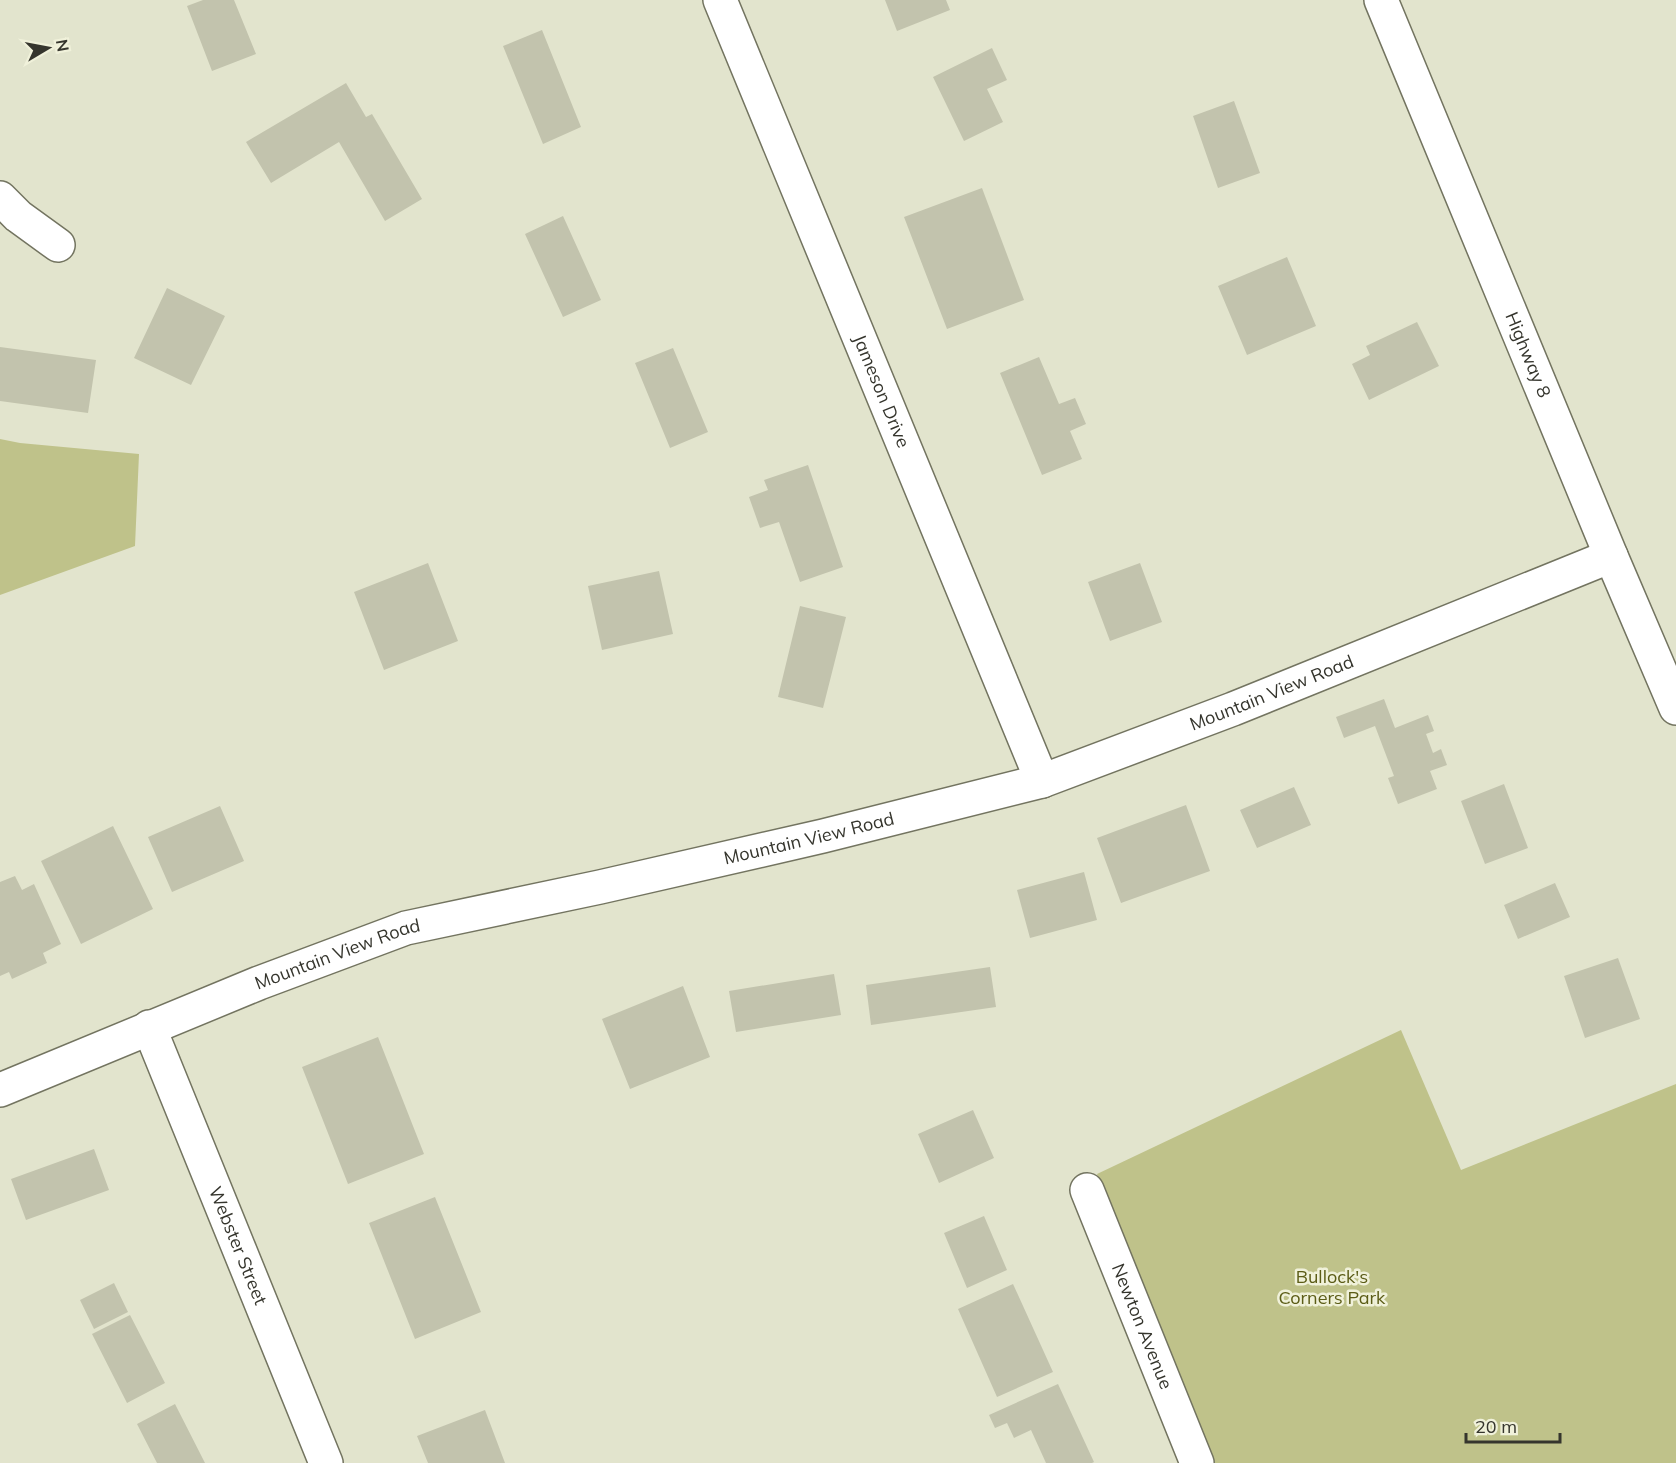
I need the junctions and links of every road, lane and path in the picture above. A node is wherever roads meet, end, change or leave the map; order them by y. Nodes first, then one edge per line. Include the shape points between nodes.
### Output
1 (720, 0) edge
2 (1381, 0) edge
3 (0, 198) edge
4 (58, 245) dead end
5 (1611, 556) junction
6 (1676, 708) edge
7 (1042, 781) junction
8 (148, 1027) junction
9 (0, 1090) edge
10 (1087, 1190) dead end
11 (326, 1463) edge
12 (1197, 1463) edge

1 - 7 street, Jameson Drive
2 - 5 street, Highway 8
3 - 4 street
5 - 6 street, Highway 8
5 - 7 street, Mountain View Road via 1233,709
7 - 8 street, Mountain View Road via 823,836 406,928
8 - 9 street, Mountain View Road
8 - 11 street, Webster Street
10 - 12 street, Newton Avenue

